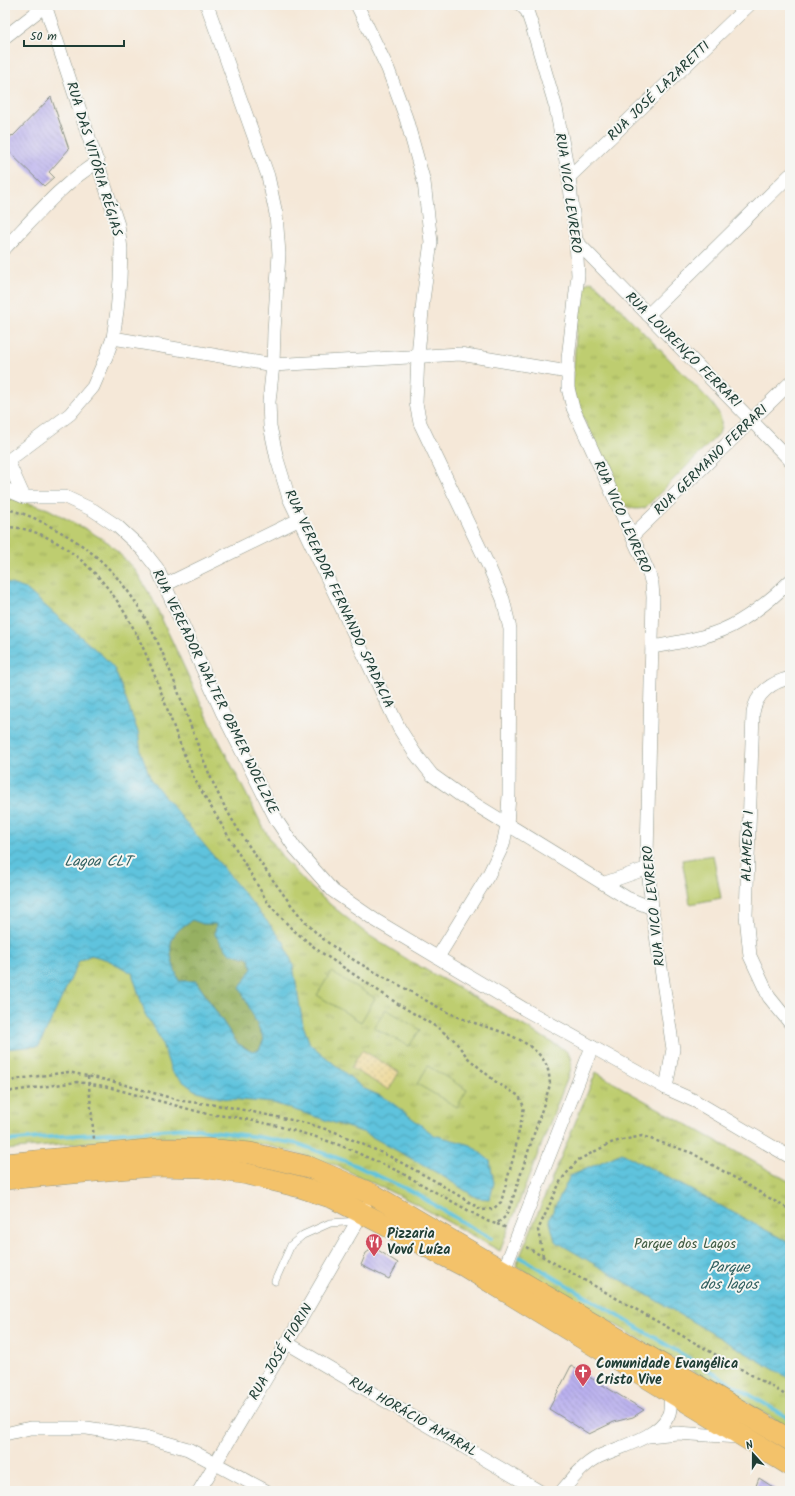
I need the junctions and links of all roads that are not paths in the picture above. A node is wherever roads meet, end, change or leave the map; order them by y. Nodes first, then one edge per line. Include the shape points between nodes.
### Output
1 (46, 5) edge
2 (207, 5) edge
3 (357, 5) edge
4 (749, 5) edge
5 (527, 7) edge
6 (5, 37) edge
7 (98, 162) junction
8 (790, 175) edge
9 (569, 177) junction
10 (576, 241) junction
11 (5, 248) edge
12 (648, 315) junction
13 (113, 338) junction
14 (418, 356) junction
15 (273, 365) junction
16 (568, 372) junction
17 (790, 383) edge
18 (752, 420) junction
19 (790, 460) edge
20 (7, 462) edge
21 (5, 488) edge
22 (24, 497) junction
23 (300, 519) junction
24 (632, 536) junction
25 (790, 581) edge
26 (165, 585) junction
27 (652, 647) junction
28 (790, 678) edge
29 (507, 825) junction
30 (648, 868) junction
31 (605, 883) junction
32 (652, 908) junction
33 (438, 956) junction
34 (790, 1023) edge
35 (592, 1047) junction
36 (666, 1088) junction
37 (790, 1157) edge
38 (5, 1164) edge
39 (5, 1180) edge
40 (374, 1195) junction
41 (360, 1216) junction
42 (466, 1267) junction
43 (504, 1270) junction
44 (276, 1281) dead end
45 (287, 1343) junction
46 (670, 1392) junction
47 (757, 1420) junction
48 (5, 1434) edge
49 (648, 1436) junction
50 (744, 1437) junction
51 (790, 1440) edge
52 (215, 1463) junction
53 (790, 1465) edge
54 (199, 1491) edge
55 (266, 1491) edge
56 (539, 1491) edge
57 (562, 1491) edge

1 - 6 street
1 - 7 street, RUA DAS VITÓRIA RÉGIAS
2 - 15 street, RUA VEREADOR FERNANDO SPADACIA via 268,176 276,214 279,254
3 - 14 street via 388,69 406,118 424,182 431,242
4 - 9 street, RUA JOSÉ LAZARETTI
5 - 9 street, RUA VICO LEVRERO via 556,108
7 - 11 street via 81,172 64,187
7 - 13 street, RUA DAS VITÓRIA RÉGIAS via 118,225 121,249
8 - 12 street
9 - 10 street, RUA VICO LEVRERO
10 - 12 street, RUA LOURENÇO FERRARI
10 - 16 street, RUA VICO LEVRERO via 578,275
12 - 18 street, RUA LOURENÇO FERRARI
13 - 15 street
13 - 20 street, RUA DAS VITÓRIA RÉGIAS via 93,387 70,414
14 - 15 street
14 - 16 street via 460,354
14 - 29 street via 416,403 420,423 503,599 510,629
15 - 23 street, RUA VEREADOR FERNANDO SPADACIA via 269,402 270,426 289,498
16 - 24 street, RUA VICO LEVRERO via 568,388 573,408
17 - 18 street, RUA GERMANO FERRARI
18 - 19 street, RUA LOURENÇO FERRARI
18 - 24 street, RUA GERMANO FERRARI
20 - 22 street
21 - 22 street, RUA VEREADOR WALTER OBMER WOELZKE
22 - 26 street, RUA VEREADOR WALTER OBMER WOELZKE via 65,497 93,510 117,526 142,549 157,568
23 - 26 street
23 - 29 street, RUA VEREADOR FERNANDO SPADACIA via 399,728 414,752 432,775
24 - 27 street, RUA VICO LEVRERO via 652,584
25 - 27 street via 740,622 690,640
26 - 33 street, RUA VEREADOR WALTER OBMER WOELZKE via 262,794 295,848 333,891 375,920
27 - 30 street, RUA VICO LEVRERO
28 - 34 street, ALAMEDA 1 via 772,684 754,704 746,916 750,956 769,997
29 - 31 street, RUA VEREADOR FERNANDO SPADACIA
29 - 33 street via 503,845 489,874
30 - 31 street
30 - 32 street, RUA VICO LEVRERO
31 - 32 street, RUA VEREADOR FERNANDO SPADACIA via 627,898
32 - 36 street, RUA VICO LEVRERO via 673,1049
33 - 35 street, RUA VEREADOR WALTER OBMER WOELZKE
35 - 36 street, RUA VEREADOR WALTER OBMER WOELZKE
35 - 43 street
36 - 37 street, RUA VEREADOR WALTER OBMER WOELZKE via 695,1101
38 - 40 main road via 157,1149 205,1149 250,1153 309,1167
39 - 41 main road via 154,1166 202,1167 247,1174 300,1187 333,1198
40 - 41 street, RUA JOSÉ FIORIN
40 - 43 main road
41 - 42 main road
41 - 44 lane via 330,1223 303,1235 291,1245
41 - 45 street, RUA JOSÉ FIORIN
42 - 43 street via 477,1268 491,1276 498,1275
42 - 46 main road
43 - 47 main road
45 - 52 street, RUA JOSÉ FIORIN
45 - 56 street, RUA HORÁCIO AMARAL
46 - 49 street via 668,1416 663,1424
46 - 50 main road
47 - 50 street
47 - 51 main road
48 - 52 street via 30,1428 87,1428 146,1437 188,1450
49 - 50 street via 677,1433
49 - 57 street via 596,1458 575,1475
50 - 53 main road
52 - 54 street, RUA JOSÉ FIORIN
52 - 55 street

